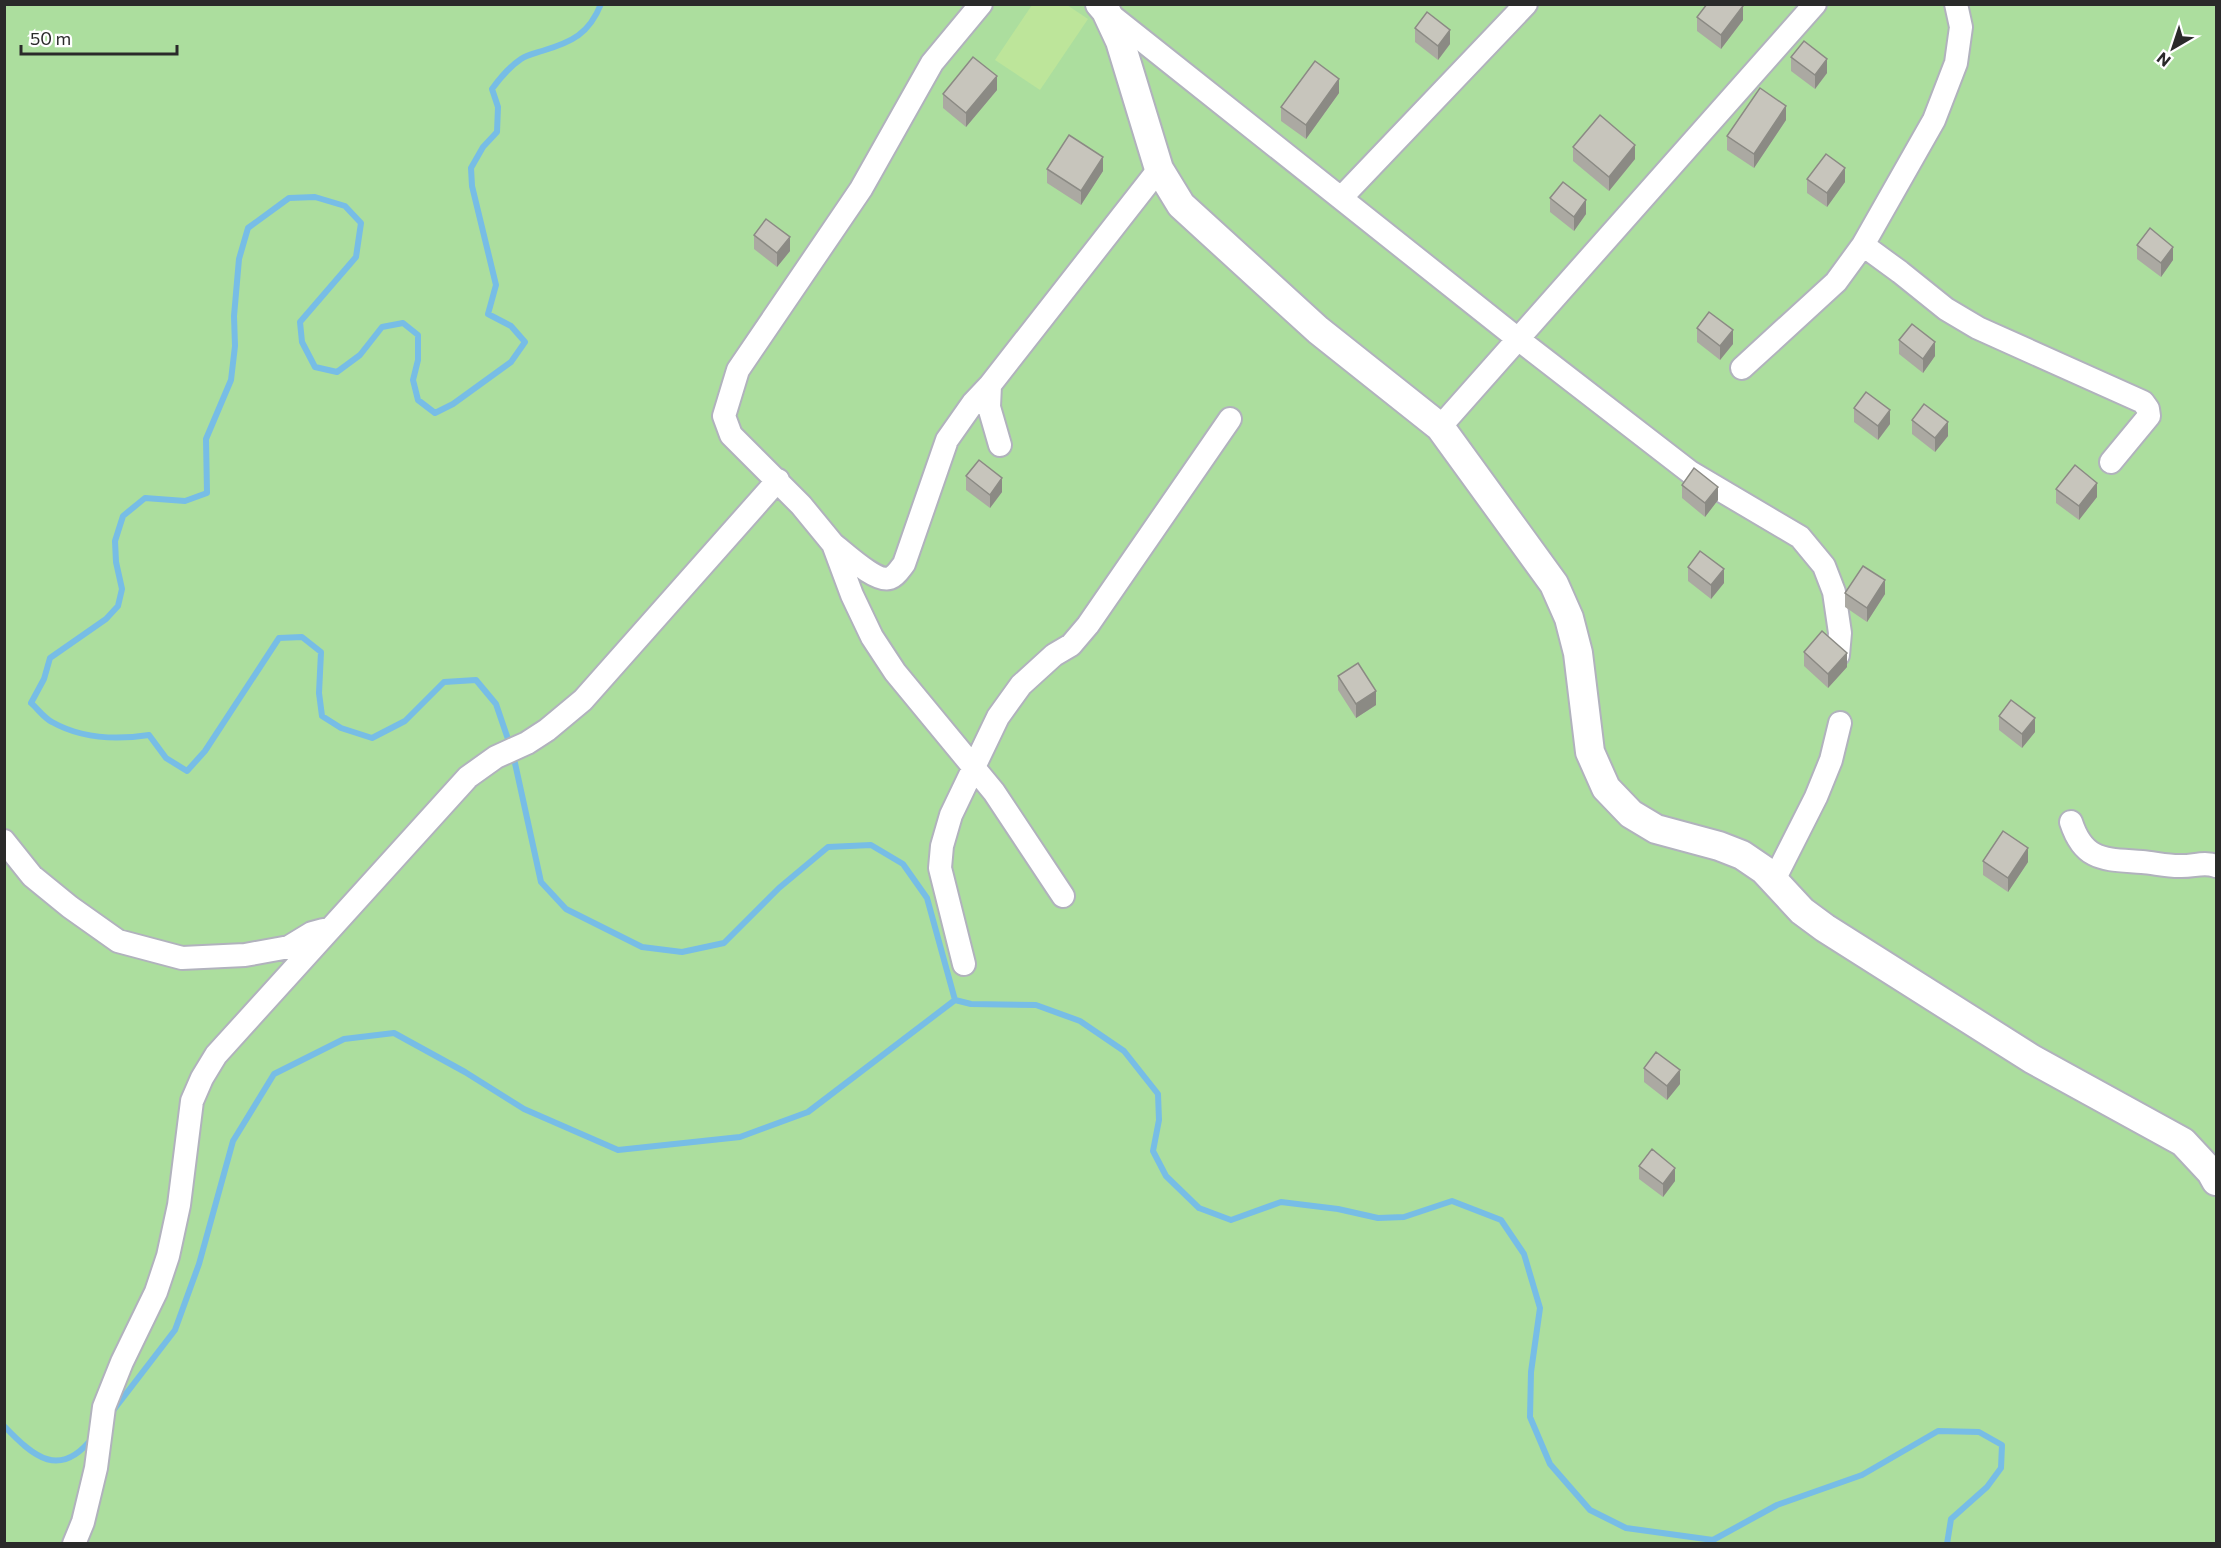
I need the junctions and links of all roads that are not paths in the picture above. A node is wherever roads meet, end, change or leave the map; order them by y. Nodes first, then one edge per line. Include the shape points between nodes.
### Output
1 (981, 4) edge
2 (1526, 4) edge
3 (1815, 4) edge
4 (1956, 4) edge
5 (1103, 8) edge
6 (1159, 169) junction
7 (1341, 198) junction
8 (1863, 245) junction
9 (1518, 339) junction
10 (1742, 368) dead end
11 (990, 385) junction
12 (1230, 419) dead end
13 (1440, 427) junction
14 (1000, 445) dead end
15 (2111, 462) dead end
16 (778, 480) junction
17 (833, 544) junction
18 (1838, 655) edge
19 (1840, 723) dead end
20 (973, 766) junction
21 (2071, 822) dead end
22 (4, 841) edge
23 (2217, 866) edge
24 (1774, 880) junction
25 (1063, 896) dead end
26 (330, 928) junction
27 (964, 964) dead end
28 (2217, 1181) edge
29 (74, 1544) edge

1 - 16 street via 933,63 861,189 738,370 724,416 731,435
2 - 7 street
3 - 9 street
4 - 8 street via 1961,27 1956,63 1934,120
5 - 6 street via 1120,41
5 - 7 street
6 - 11 street
6 - 13 street via 1181,205 1218,241 1318,330
7 - 9 street
8 - 10 street via 1836,282
8 - 15 street via 1946,309 1978,328 2143,402 2149,416
9 - 13 street
9 - 18 street via 1690,472 1800,537 1824,566 1834,592 1840,633
11 - 14 street via 988,407
11 - 17 street via 947,440 904,564 893,576 887,579 874,575
12 - 20 street via 1088,625 1071,645 1021,685 998,717
13 - 24 street via 1554,584 1576,644 1590,752 1606,788 1631,814 1656,828 1742,855
16 - 17 street
16 - 26 street via 583,700 547,730 468,777
17 - 20 street via 872,637 895,672
19 - 24 street via 1816,797
20 - 25 street
20 - 27 street via 951,815 940,868
21 - 23 street via 2084,848 2109,860
22 - 26 street via 32,876 118,940 182,958 245,955 289,946
24 - 28 street via 1802,911 1883,965 2032,1059 2183,1142
26 - 29 street via 216,1055 192,1101 179,1205 168,1256 104,1407 96,1468

